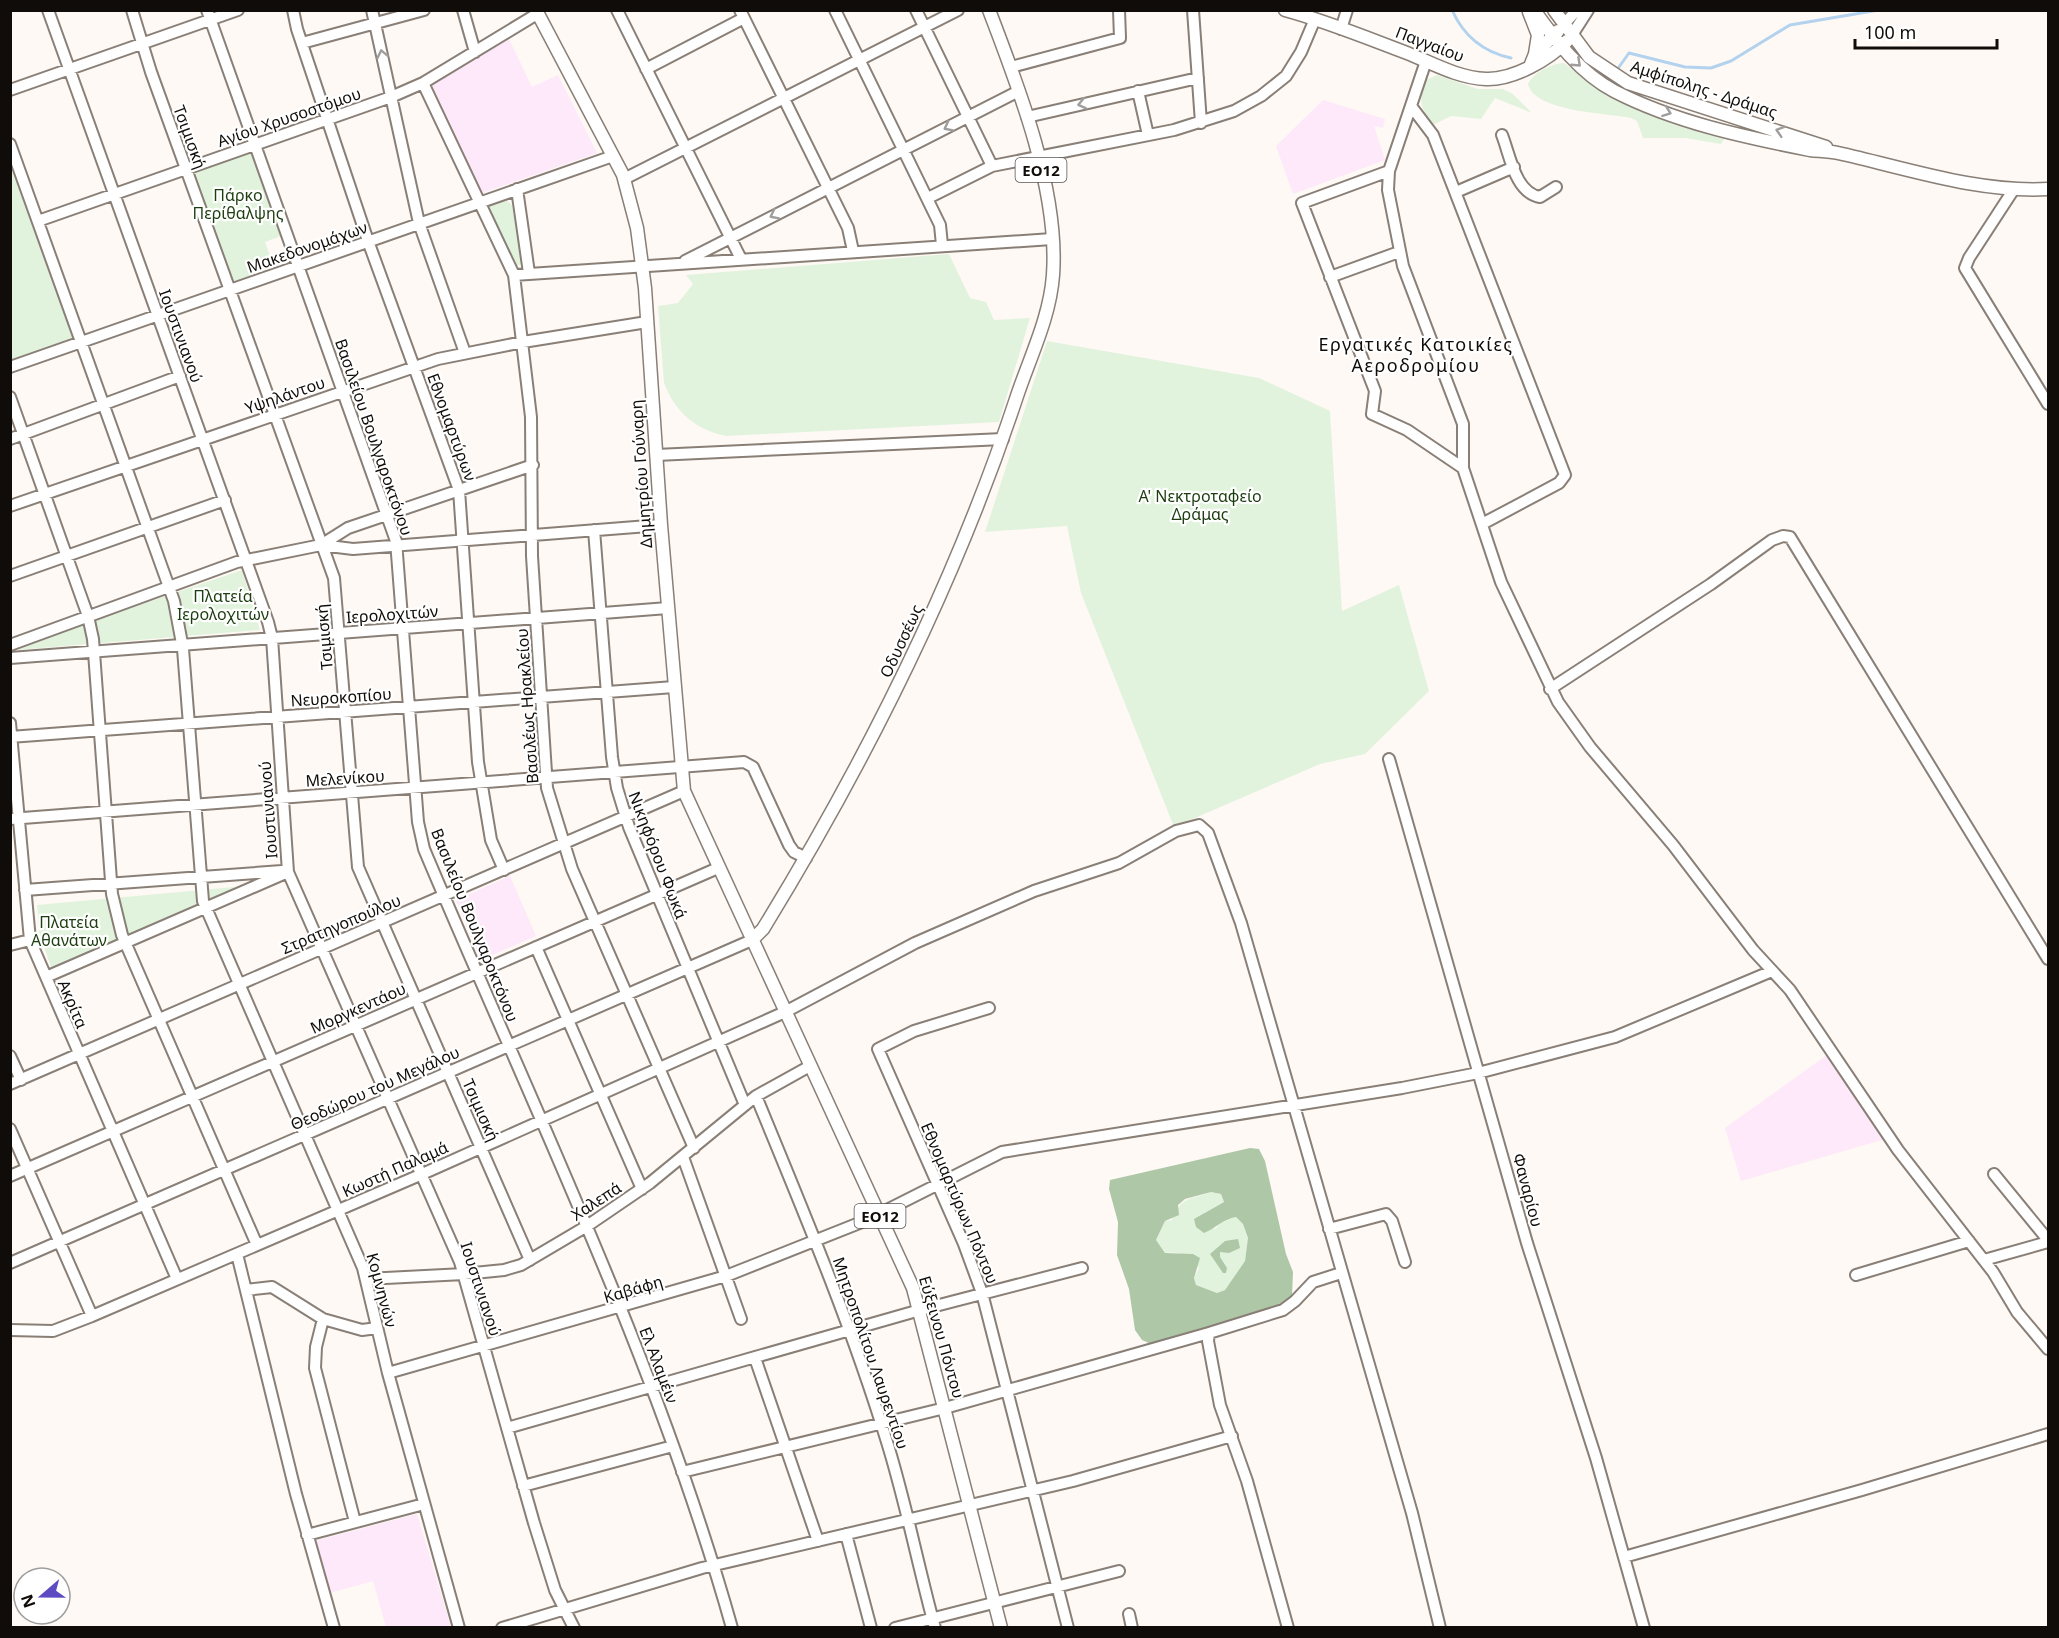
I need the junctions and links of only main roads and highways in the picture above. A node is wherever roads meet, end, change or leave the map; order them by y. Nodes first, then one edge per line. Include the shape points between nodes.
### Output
1 (988, 10) edge
2 (1285, 10) edge
3 (1529, 10) edge
4 (1534, 10) edge
5 (1554, 10) edge
6 (539, 12) edge
7 (1300, 12) edge
8 (1564, 24) junction
9 (1572, 35) junction
10 (1553, 36) junction
11 (1561, 46) junction
12 (1529, 63) junction
13 (1834, 152) junction
14 (2049, 189) edge
15 (752, 940) junction
16 (1001, 1628) edge

1 - 15 main road, Οδυσσέως / ΕΟ12 via 1027,117 1052,239 1053,276 1039,334 1003,439 930,622 864,756 763,929
2 - 7 main road, Παγγαίου
3 - 12 main road via 1538,35
4 - 10 main road, Αμφίπολης - Δράμας
5 - 8 main road, Αμφίπολης - Δράμας
6 - 15 main road, Δημητρίου Γούναρη via 624,178 643,266 684,792
7 - 12 main road, Παγγαίου via 1426,62 1483,79 1498,78
8 - 9 main road, Αμφίπολης - Δράμας
8 - 10 main road
9 - 11 main road, Παγγαίου
13 -> 9 main road, Αμφίπολης - Δράμας via 1800,137 1620,79 1590,57
10 - 11 main road, Αμφίπολης - Δράμας
10 - 12 main road
11 - 12 main road, Παγγαίου via 1542,62
11 -> 13 main road, Αμφίπολης - Δράμας via 1612,90 1709,127
13 - 14 main road, Αμφίπολης - Δράμας via 2014,189
15 - 16 main road, Εύξεινου Πόντου / ΕΟ12 via 913,1288

